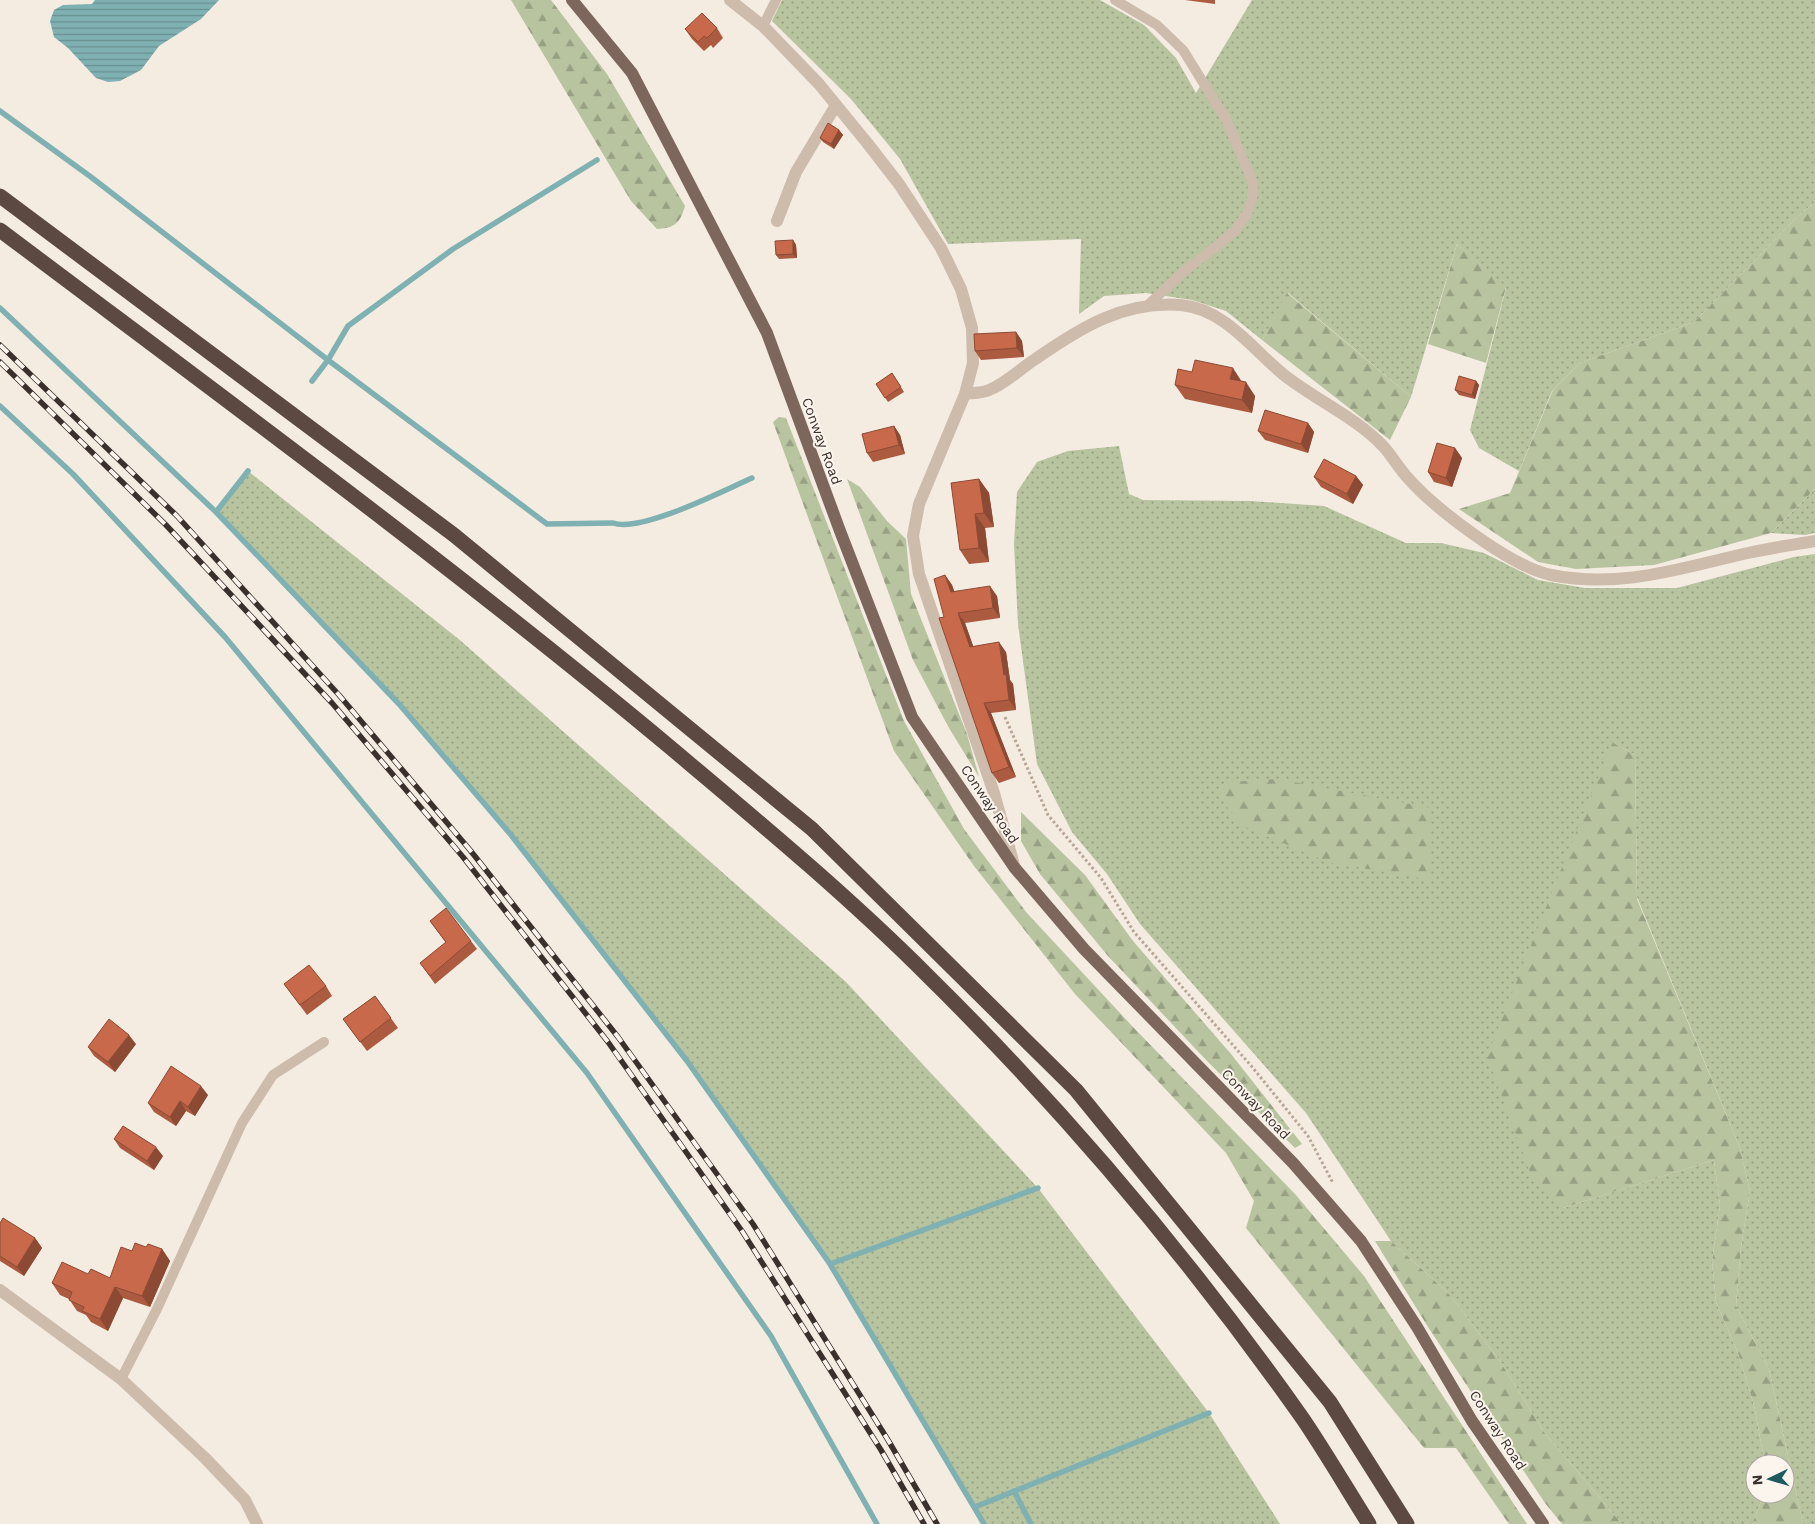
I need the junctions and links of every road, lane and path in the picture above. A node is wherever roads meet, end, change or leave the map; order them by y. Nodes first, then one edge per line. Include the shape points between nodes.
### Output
1 (572, 0) edge
2 (730, 0) edge
3 (776, 0) edge
4 (1115, 0) edge
5 (763, 26) junction
6 (836, 105) junction
7 (0, 196) edge
8 (777, 220) dead end
9 (0, 230) edge
10 (1148, 305) junction
11 (965, 394) junction
12 (1815, 541) edge
13 (1005, 717) dead end
14 (1014, 866) junction
15 (324, 1042) dead end
16 (1334, 1184) dead end
17 (0, 1290) edge
18 (121, 1379) junction
19 (257, 1524) edge
20 (1369, 1524) edge
21 (1408, 1524) edge
22 (1543, 1524) edge

1 - 14 main road, Conway Road via 632,73 767,333 912,717
2 - 5 street
3 - 5 lane
4 - 10 lane via 1157,25 1183,50 1227,121 1253,183 1247,214 1234,232
5 - 6 street
6 - 8 street via 796,172
6 - 11 street via 899,184 942,248 961,289 972,328 973,363
7 - 21 highway via 454,535 812,829 1076,1090 1330,1402
9 - 20 highway via 546,644 844,896 1015,1066 1128,1194 1235,1326 1305,1422
10 - 11 street via 1106,316 1060,342 989,390
10 - 12 street via 1183,305 1210,314 1231,328 1285,375 1348,417 1383,446 1407,478 1440,511 1502,552 1548,574 1612,579 1654,576 1748,553
11 - 14 street via 919,504 913,536 919,574 994,793
13 - 16 path via 1048,816 1101,878 1134,932 1308,1136
14 - 22 main road, Conway Road via 1084,949 1293,1163 1361,1241 1417,1327 1472,1421
15 - 18 lane via 274,1075 242,1124 157,1309
17 - 18 street
18 - 19 street via 206,1458 245,1500

